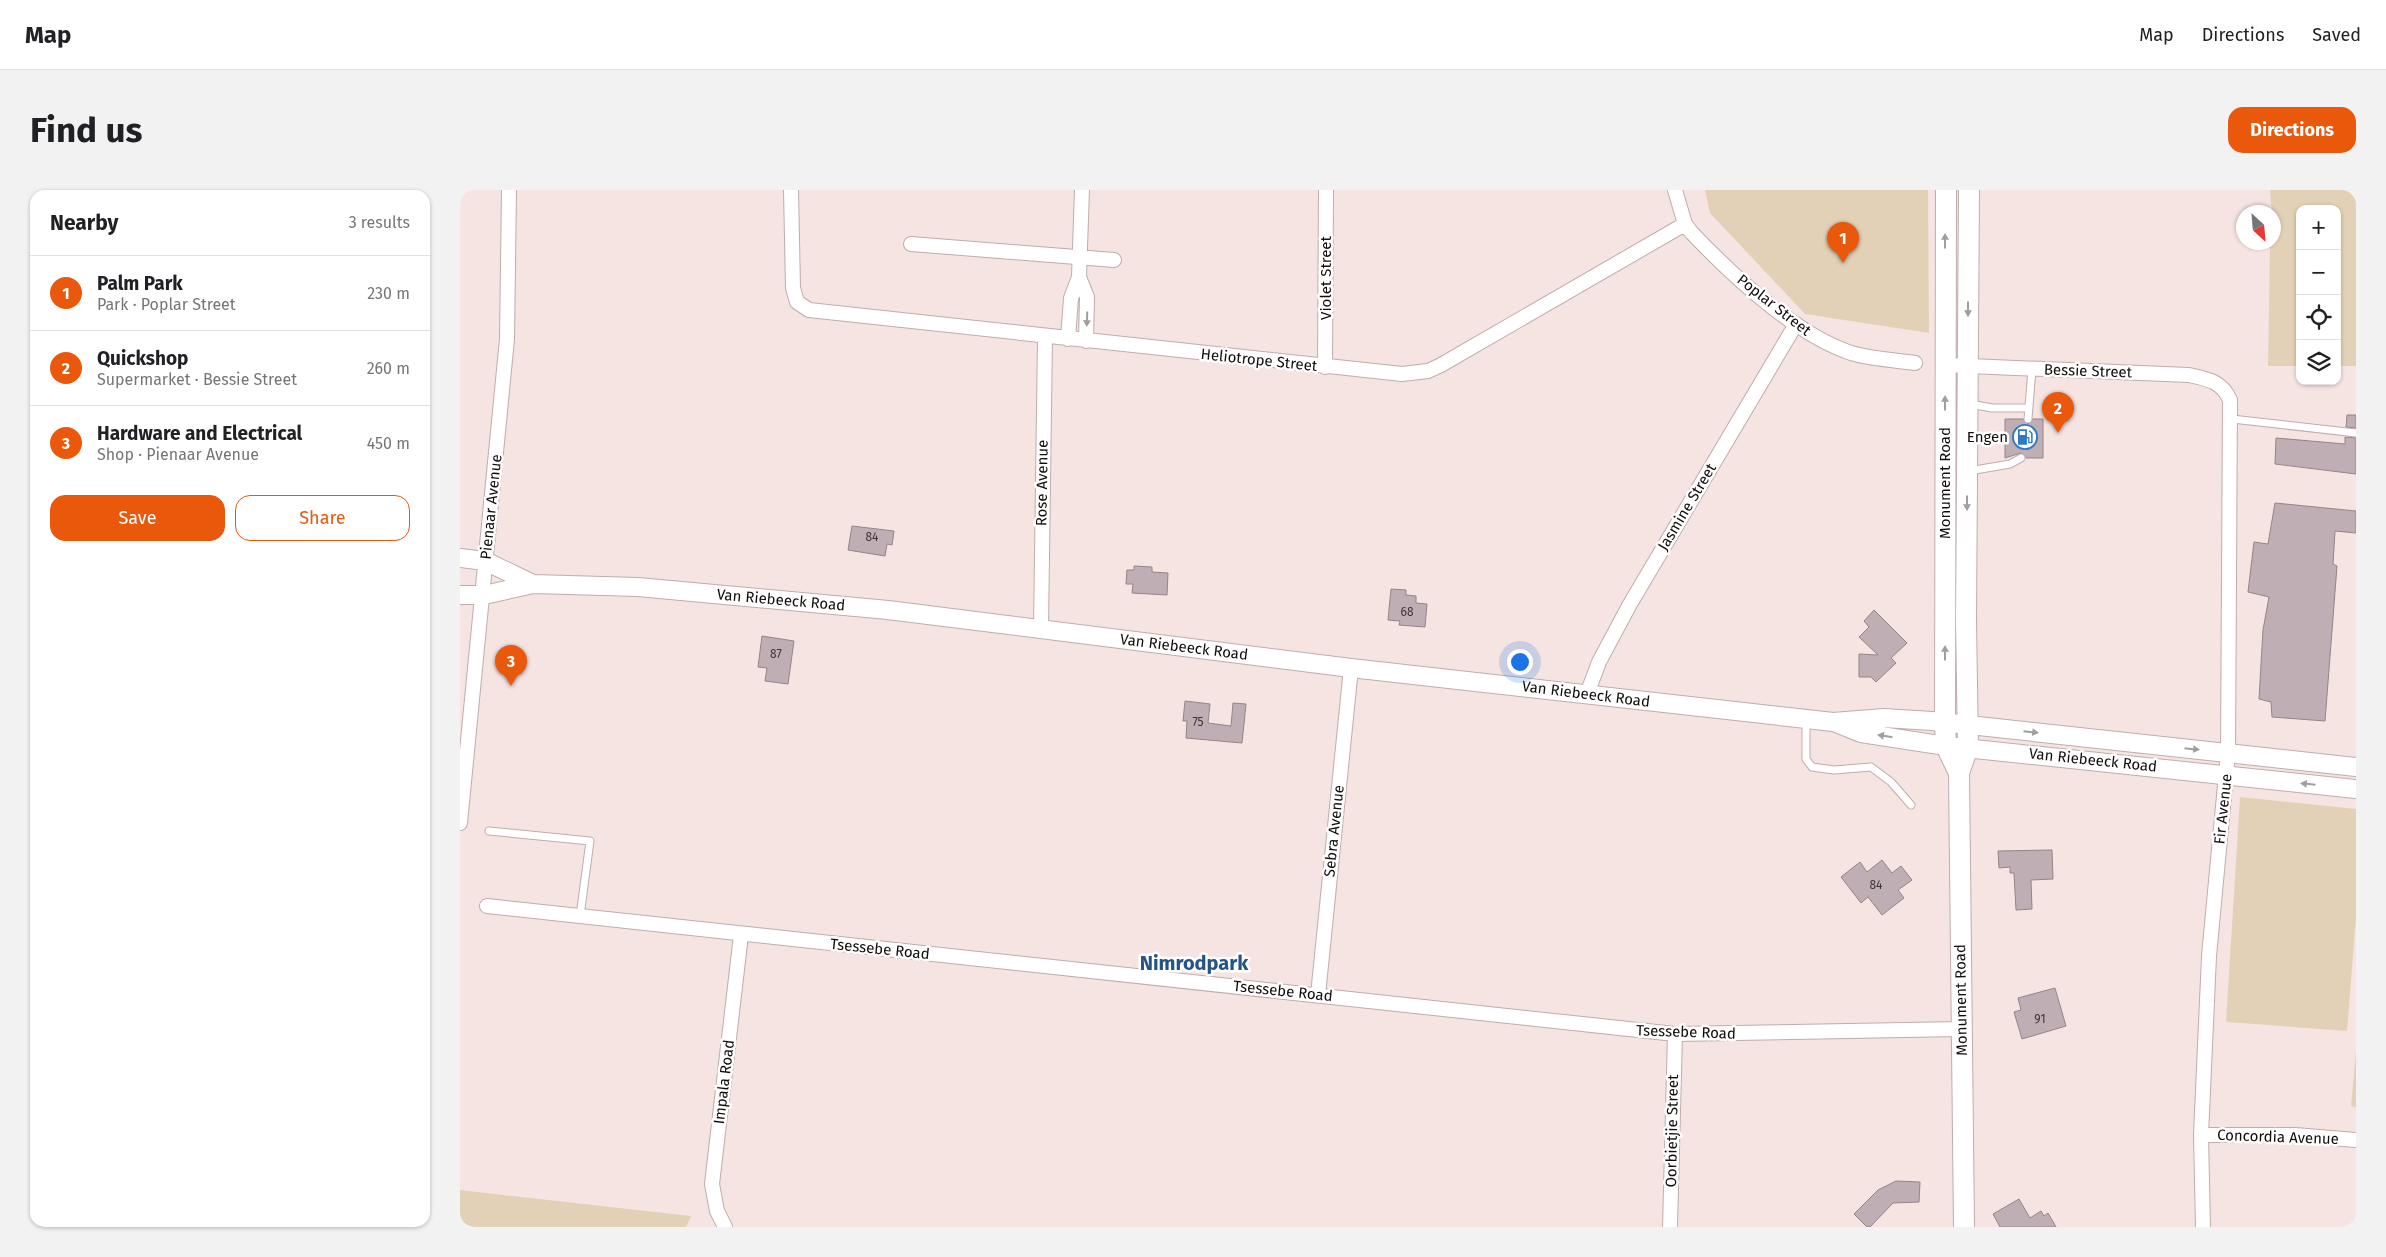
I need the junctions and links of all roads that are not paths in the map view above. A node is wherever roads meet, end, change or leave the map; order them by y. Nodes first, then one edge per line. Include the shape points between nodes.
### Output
1 (509, 190) edge
2 (791, 190) edge
3 (1082, 190) edge
4 (1326, 190) edge
5 (1675, 190) edge
6 (1946, 190) edge
7 (1969, 190) edge
8 (1685, 224) junction
9 (911, 244) dead end
10 (1080, 256) junction
11 (1114, 260) dead end
12 (1078, 277) junction
13 (1796, 324) junction
14 (1045, 337) junction
15 (1068, 339) junction
16 (1086, 341) junction
17 (1915, 363) dead end
18 (1945, 365) junction
19 (1968, 366) junction
20 (1325, 367) junction
21 (2032, 369) junction
22 (2226, 390) joint
23 (1968, 404) junction
24 (2029, 408) junction
25 (2028, 419) dead end
26 (2232, 420) junction
27 (2356, 433) edge
28 (2020, 458) dead end
29 (1967, 471) junction
30 (460, 558) edge
31 (485, 561) junction
32 (533, 584) junction
33 (460, 595) edge
34 (484, 595) junction
35 (1041, 629) junction
36 (1351, 668) junction
37 (1587, 694) junction
38 (1806, 719) junction
39 (1833, 722) junction
40 (1945, 723) junction
41 (1968, 725) junction
42 (1946, 746) junction
43 (1968, 747) junction
44 (2228, 753) junction
45 (2356, 767) edge
46 (463, 772) edge
47 (1959, 773) junction
48 (2226, 774) junction
49 (2356, 789) edge
50 (1911, 805) dead end
51 (460, 823) edge
52 (490, 831) dead end
53 (487, 906) dead end
54 (580, 916) junction
55 (741, 935) junction
56 (1318, 995) junction
57 (1961, 1029) junction
58 (1675, 1034) junction
59 (2201, 1135) junction
60 (2356, 1140) edge
61 (725, 1227) edge
62 (1670, 1227) edge
63 (1964, 1227) edge
64 (2202, 1227) edge

1 - 31 street, Pienaar Avenue via 507,339
2 - 14 street, Heliotrope Street via 792,288 797,302 808,310
3 - 10 street
4 - 20 street, Violet Street
5 - 8 street, Poplar Street
18 -> 6 main road, Monument Road
7 -> 19 main road, Monument Road
8 - 13 street, Poplar Street via 1751,289
8 - 20 street, Heliotrope Street via 1428,371 1402,374
9 - 10 street
10 - 11 street
10 - 12 street
12 - 15 street via 1071,298
12 -> 16 street via 1087,298
13 - 17 street, Poplar Street via 1824,342 1851,352
13 - 37 street, Jasmine Street via 1630,604 1599,662
14 - 15 street, Heliotrope Street
14 - 35 street, Rose Avenue
15 - 16 street, Heliotrope Street
16 - 20 street, Heliotrope Street
18 - 19 street, Bessie Street
40 -> 18 main road, Monument Road
19 - 21 street, Bessie Street
19 - 23 main road, Monument Road
21 - 22 street, Bessie Street via 2189,375 2214,381
21 - 24 lane
22 - 26 street, Fir Avenue via 2232,407
23 - 24 lane
23 - 29 main road, Monument Road
24 - 25 lane
26 - 27 lane
26 - 44 street, Fir Avenue
28 - 29 lane via 2010,464
29 -> 41 main road, Monument Road
30 - 31 street, Van Riebeeck Road
31 - 32 street, Van Riebeeck Road
31 - 34 street, Pienaar Avenue
32 - 34 street, Van Riebeeck Road
32 - 35 street, Van Riebeeck Road via 638,587 888,610
33 - 34 street, Van Riebeeck Road
34 - 46 street, Pienaar Avenue
35 - 36 street, Van Riebeeck Road
36 - 37 street, Van Riebeeck Road
36 - 56 street, Sebra Avenue
37 - 38 street, Van Riebeeck Road
38 - 39 street, Van Riebeeck Road
38 - 50 lane via 1806,760 1812,767 1834,770 1871,767 1891,782
39 - 40 street, Van Riebeeck Road via 1884,718
42 -> 39 street, Van Riebeeck Road via 1861,733
40 - 41 street, Van Riebeeck Road
40 - 42 main road, Monument Road
41 - 43 main road, Monument Road
41 -> 44 street, Van Riebeeck Road
42 - 43 street, Van Riebeeck Road
42 - 47 main road, Monument Road
43 - 47 main road, Monument Road
43 - 48 street, Van Riebeeck Road
44 - 45 street, Van Riebeeck Road
44 - 48 street, Fir Avenue
46 - 51 street, Pienaar Avenue
47 - 57 main road, Monument Road
49 -> 48 street, Van Riebeeck Road
48 - 59 street, Fir Avenue via 2209,956
52 - 54 lane via 590,842
53 - 54 street, Tsessebe Road
54 - 55 street, Tsessebe Road
55 - 56 street, Tsessebe Road
55 - 61 street, Impala Road via 712,1184 717,1211
56 - 58 street, Tsessebe Road
57 - 58 street, Tsessebe Road
57 - 63 main road, Monument Road
58 - 62 street, Oorbietjie Street
59 - 60 street, Concordia Avenue via 2294,1135
59 - 64 street, Fir Avenue

